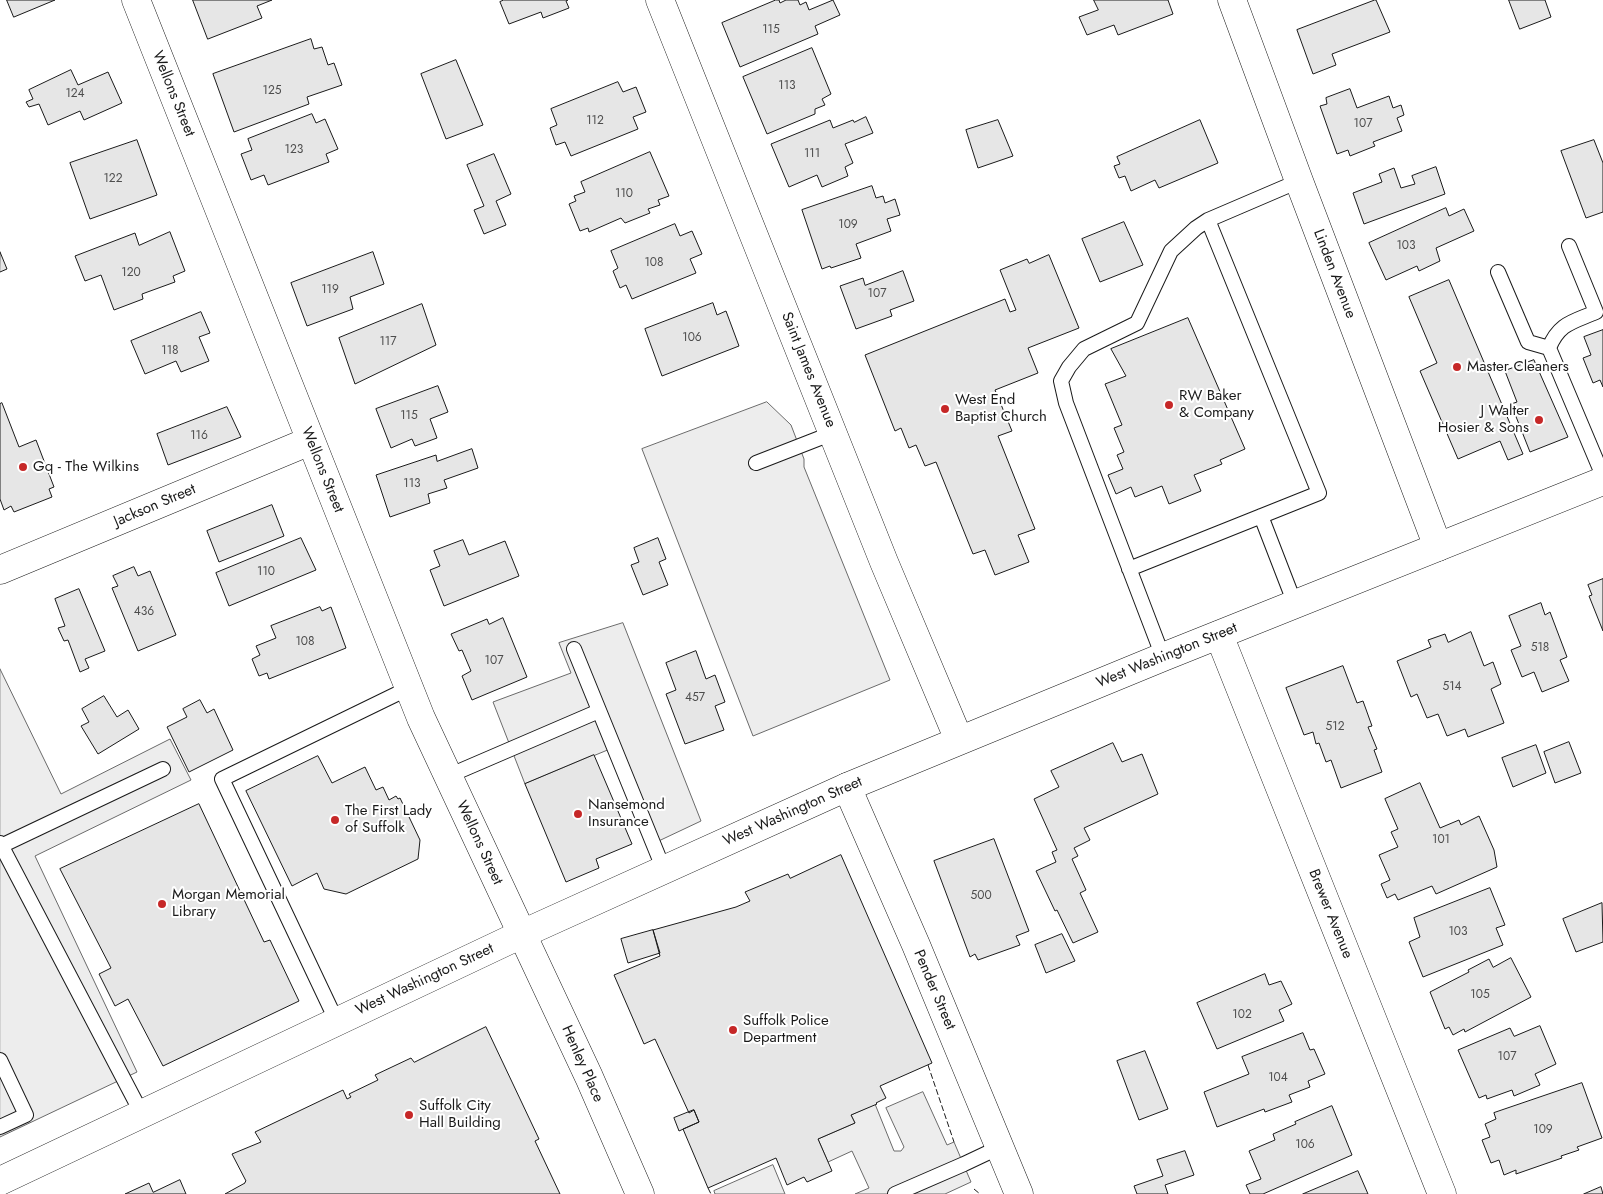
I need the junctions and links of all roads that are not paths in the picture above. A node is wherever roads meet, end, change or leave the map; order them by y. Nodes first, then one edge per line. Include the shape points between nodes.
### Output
1 (136, 0) edge
2 (660, 0) edge
3 (1232, 0) edge
4 (1299, 181) junction
5 (1208, 220) junction
6 (1569, 246) dead end
7 (1498, 272) dead end
8 (1549, 348) junction
9 (832, 432) junction
10 (310, 441) junction
11 (756, 463) dead end
12 (1603, 476) edge
13 (1603, 481) edge
14 (1261, 516) junction
15 (1438, 547) junction
16 (1129, 569) junction
17 (0, 570) edge
18 (1295, 604) junction
19 (1218, 634) junction
20 (574, 649) dead end
21 (1163, 657) junction
22 (409, 688) junction
23 (599, 711) junction
24 (959, 740) junction
25 (163, 769) dead end
26 (448, 776) junction
27 (847, 787) junction
28 (0, 844) edge
29 (664, 870) junction
30 (522, 934) junction
31 (337, 1022) junction
32 (0, 1060) edge
33 (142, 1114) junction
34 (0, 1127) edge
35 (1000, 1147) junction
36 (1, 1179) edge
37 (640, 1194) edge
38 (895, 1194) edge
39 (1019, 1194) edge
40 (1442, 1194) edge

1 - 10 street, Wellons Street
2 - 9 street, Saint James Avenue
3 - 4 street, Linden Avenue
4 - 5 lane
4 - 15 street, Linden Avenue
5 - 14 lane via 1318,493
5 - 16 lane via 1171,251 1138,323 1084,348 1061,381 1066,403
6 - 8 lane via 1596,312 1565,325 1554,336
7 - 8 lane via 1528,342
8 - 12 lane
9 - 11 lane
9 - 24 street, Saint James Avenue
10 - 17 street, Jackson Street
10 - 22 street, Wellons Street
13 - 15 street, West Washington Street
14 - 16 lane
14 - 18 lane
15 - 18 street, West Washington Street
16 - 21 lane
18 - 19 street, West Washington Street
19 - 21 street, West Washington Street
19 - 40 street, Brewer Avenue
20 - 23 lane
21 - 24 street, West Washington Street
22 - 26 street, Wellons Street
22 - 31 lane via 222,779
23 - 26 lane
23 - 29 lane
24 - 27 street, West Washington Street
25 - 28 lane
26 - 30 street, Wellons Street
27 - 29 street, West Washington Street
27 - 35 street, Pender Street
28 - 33 lane
29 - 30 street, West Washington Street
30 - 31 street, West Washington Street
30 - 37 street, Henley Place
31 - 33 street, West Washington Street
32 - 34 lane via 26,1115
33 - 36 street, West Washington Street
35 - 38 lane
35 - 39 street, Pender Street

